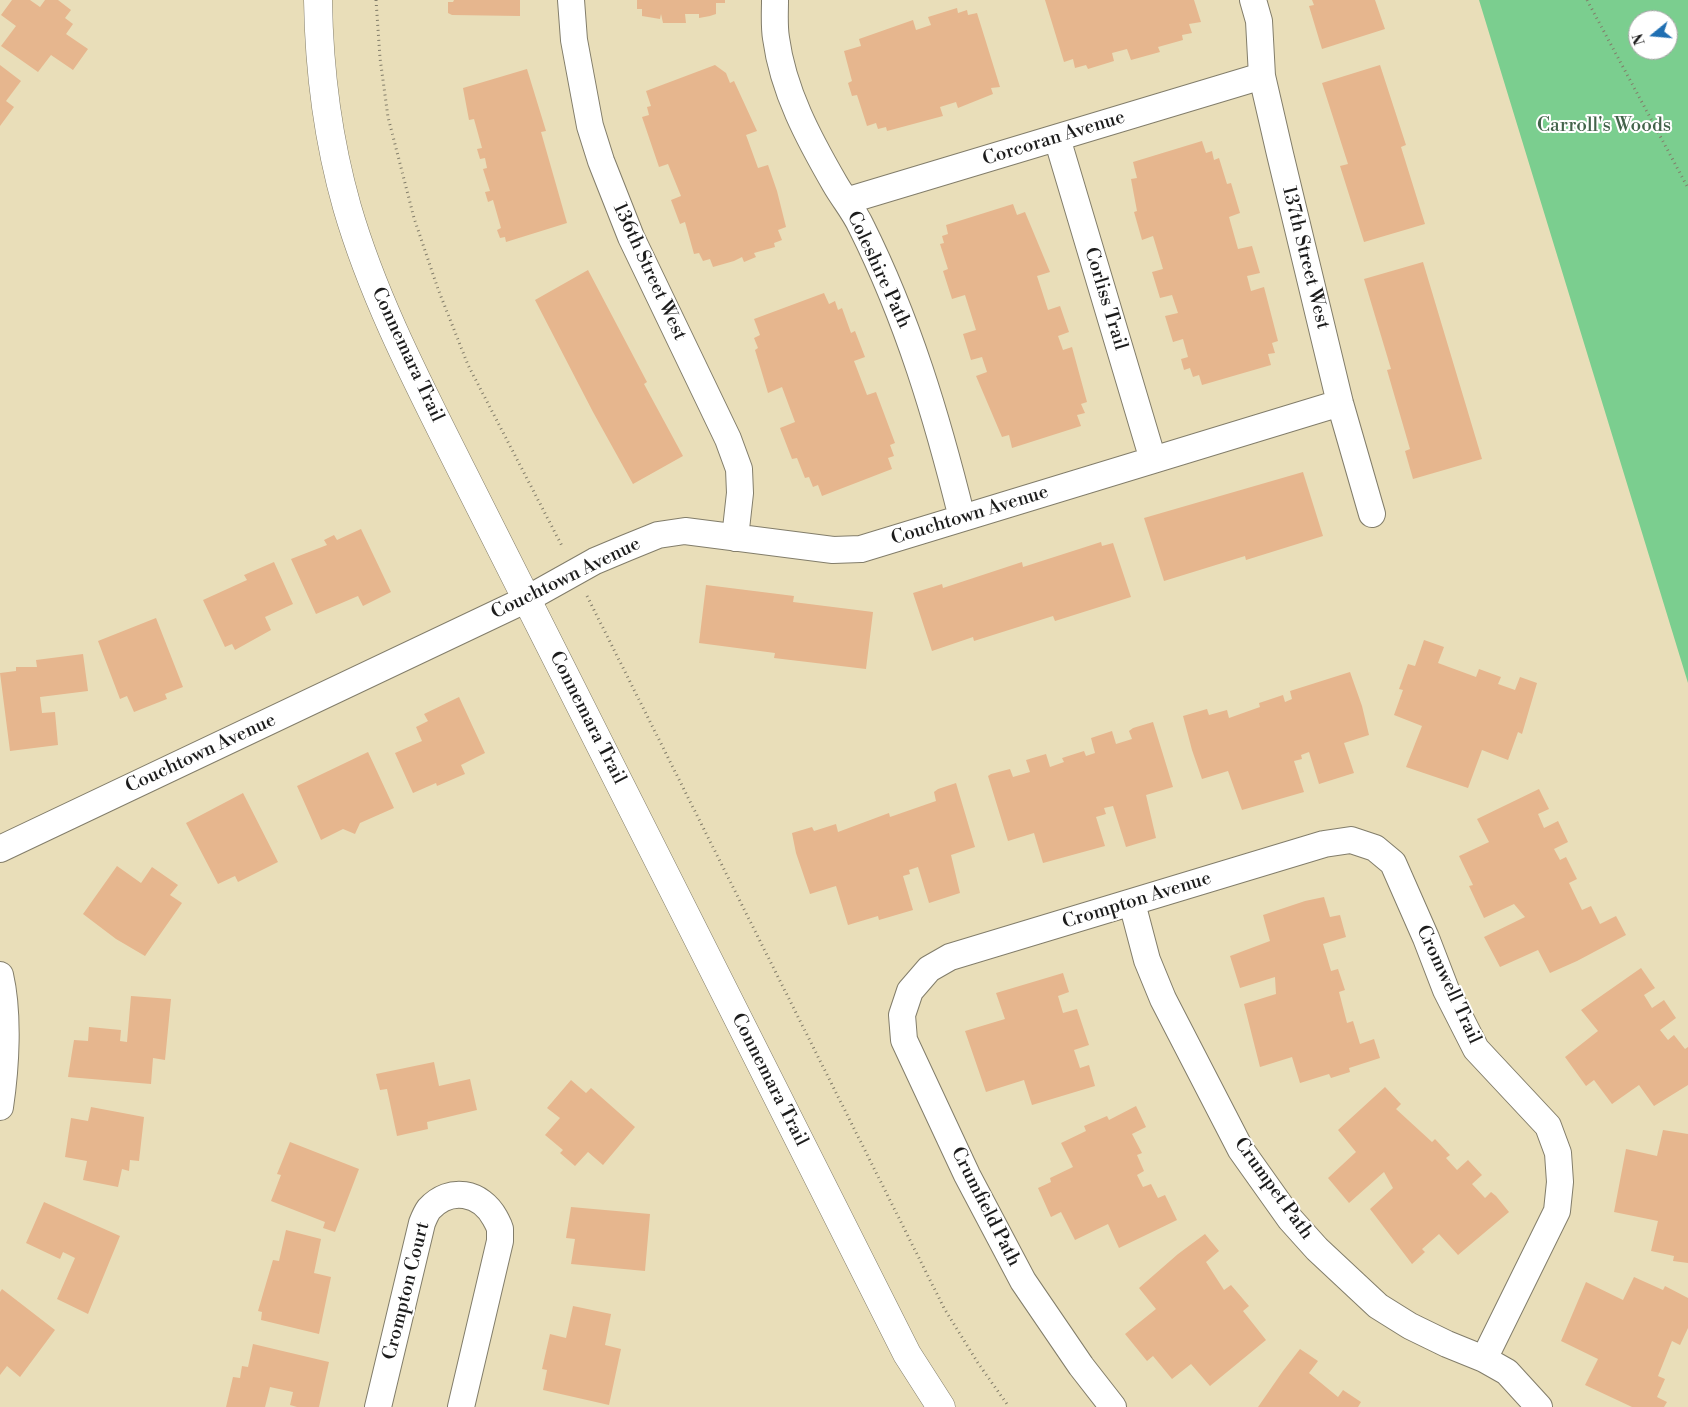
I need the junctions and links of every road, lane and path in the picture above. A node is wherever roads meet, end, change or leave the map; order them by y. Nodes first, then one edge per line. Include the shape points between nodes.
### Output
1 (318, 0) edge
2 (376, 0) edge
3 (571, 0) edge
4 (1253, 0) edge
5 (1587, 0) edge
6 (781, 2) edge
7 (1262, 76) junction
8 (1057, 138) junction
9 (1688, 188) edge
10 (846, 201) junction
11 (1340, 403) junction
12 (1153, 460) junction
13 (1372, 514) dead end
14 (962, 518) junction
15 (735, 538) junction
16 (575, 573) junction
17 (527, 600) junction
18 (1375, 848) joint
19 (0, 849) edge
20 (1132, 903) junction
21 (0, 975) edge
22 (910, 990) joint
23 (0, 1107) edge
24 (1484, 1359) junction
25 (378, 1407) edge
26 (460, 1407) edge
27 (941, 1407) edge
28 (1009, 1407) edge
29 (1113, 1407) edge
30 (1540, 1407) edge

1 - 17 street, Connemara Trail via 332,146 365,261 416,378
2 - 16 path via 388,117 414,218 438,289 468,365
3 - 15 street, 136th Street West via 574,40 590,126 601,161 630,237 728,439 739,469
4 - 7 street, 137th Street West via 1259,21
5 - 9 path
6 - 10 street, Coleshire Path via 776,38 794,102 808,137
7 - 8 street, Corcoran Avenue
7 - 11 street, 137th Street West
8 - 10 street, Corcoran Avenue
8 - 12 street, Corliss Trail
10 - 14 street, Coleshire Path via 861,225 920,368 944,444
11 - 12 street, Couchtown Avenue
11 - 13 street, 137th Street West
12 - 14 street, Couchtown Avenue
14 - 15 street, Couchtown Avenue via 861,549 833,550
15 - 16 street, Couchtown Avenue via 684,532 658,536 595,561
16 - 17 street, Couchtown Avenue
16 - 28 path via 944,1308
17 - 19 street, Couchtown Avenue
17 - 27 street, Connemara Trail via 903,1345
18 - 20 street, Crompton Avenue via 1350,840 1324,844
18 - 24 street, Cromwell Trail via 1393,862 1446,990 1476,1049 1548,1126 1558,1153 1557,1211
20 - 22 street, Crompton Avenue via 950,957 929,969
20 - 24 street, Crumpet Path via 1147,960 1163,999 1241,1150 1290,1219 1378,1306 1410,1326
21 - 23 street via 5,1056
22 - 29 street, Crumfield Path via 902,1015 904,1040 967,1175 1023,1281
24 - 30 street, Crumpet Path via 1507,1372
25 - 26 street, Crompton Court via 422,1223 428,1210 438,1201 453,1195 468,1195 491,1212 500,1227 500,1241

